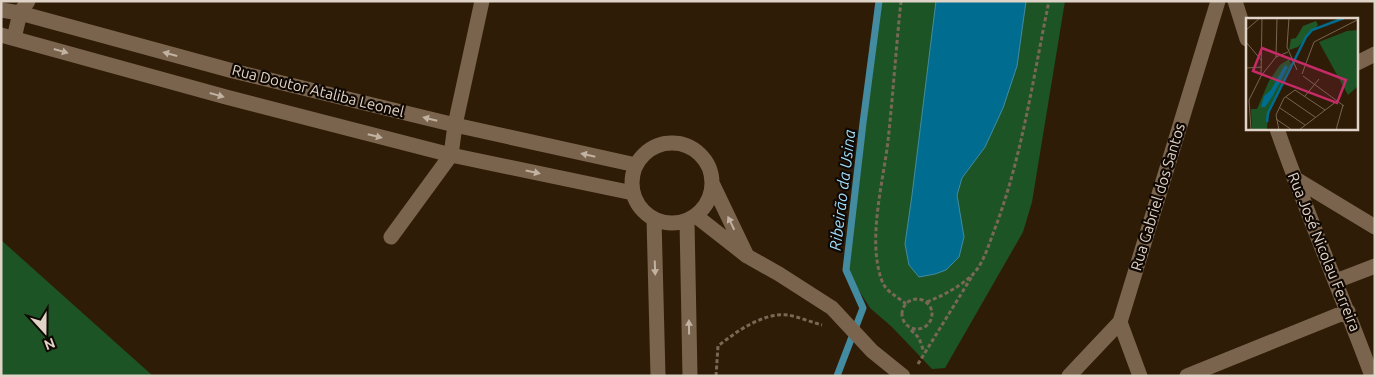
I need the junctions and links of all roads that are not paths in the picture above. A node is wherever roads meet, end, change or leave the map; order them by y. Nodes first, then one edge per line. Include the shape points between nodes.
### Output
1 (482, 1) edge
2 (1218, 1) edge
3 (1235, 1) edge
4 (24, 7) edge
5 (1, 10) edge
6 (8, 36) edge
7 (1246, 36) edge
8 (1375, 54) edge
9 (1358, 62) edge
10 (455, 125) junction
11 (1277, 130) edge
12 (451, 155) junction
13 (636, 165) junction
14 (1294, 178) junction
15 (713, 185) junction
16 (633, 193) junction
17 (692, 218) junction
18 (654, 219) junction
19 (1375, 227) edge
20 (391, 237) dead end
21 (747, 256) junction
22 (1375, 266) edge
23 (1336, 281) junction
24 (1348, 312) junction
25 (1120, 322) junction
26 (658, 376) edge
27 (690, 376) edge
28 (903, 376) edge
29 (1069, 376) edge
30 (1140, 376) edge
31 (1187, 376) edge
32 (1372, 376) edge

1 - 10 street
2 - 25 street, Rua Gabriel dos Santos
3 - 7 street
4 - 5 street, Rua Doutor Ataliba Leonel
4 - 6 street
10 -> 4 street, Rua Doutor Ataliba Leonel via 233,71
6 -> 12 street, Rua Doutor Ataliba Leonel
8 - 9 street
10 - 12 street
13 -> 10 street, Rua Doutor Ataliba Leonel
11 - 14 street, Rua José Nicolau Ferreira
12 -> 16 street, Rua Doutor Ataliba Leonel
12 - 20 street
13 - 15 street via 650,150 661,145 674,143 686,146 706,161
13 - 16 street
14 - 19 street
14 - 23 street, Rua José Nicolau Ferreira
15 - 17 street via 704,208
21 -> 15 street
16 - 18 street via 641,208
17 - 18 street via 676,223
17 - 21 street
27 -> 17 street
18 -> 26 street
21 - 28 street via 832,308 872,351
22 - 23 street
23 - 24 street, Rua José Nicolau Ferreira
24 - 31 street
24 - 32 street, Rua José Nicolau Ferreira
25 - 29 street, Rua Gabriel dos Santos
25 - 30 street

